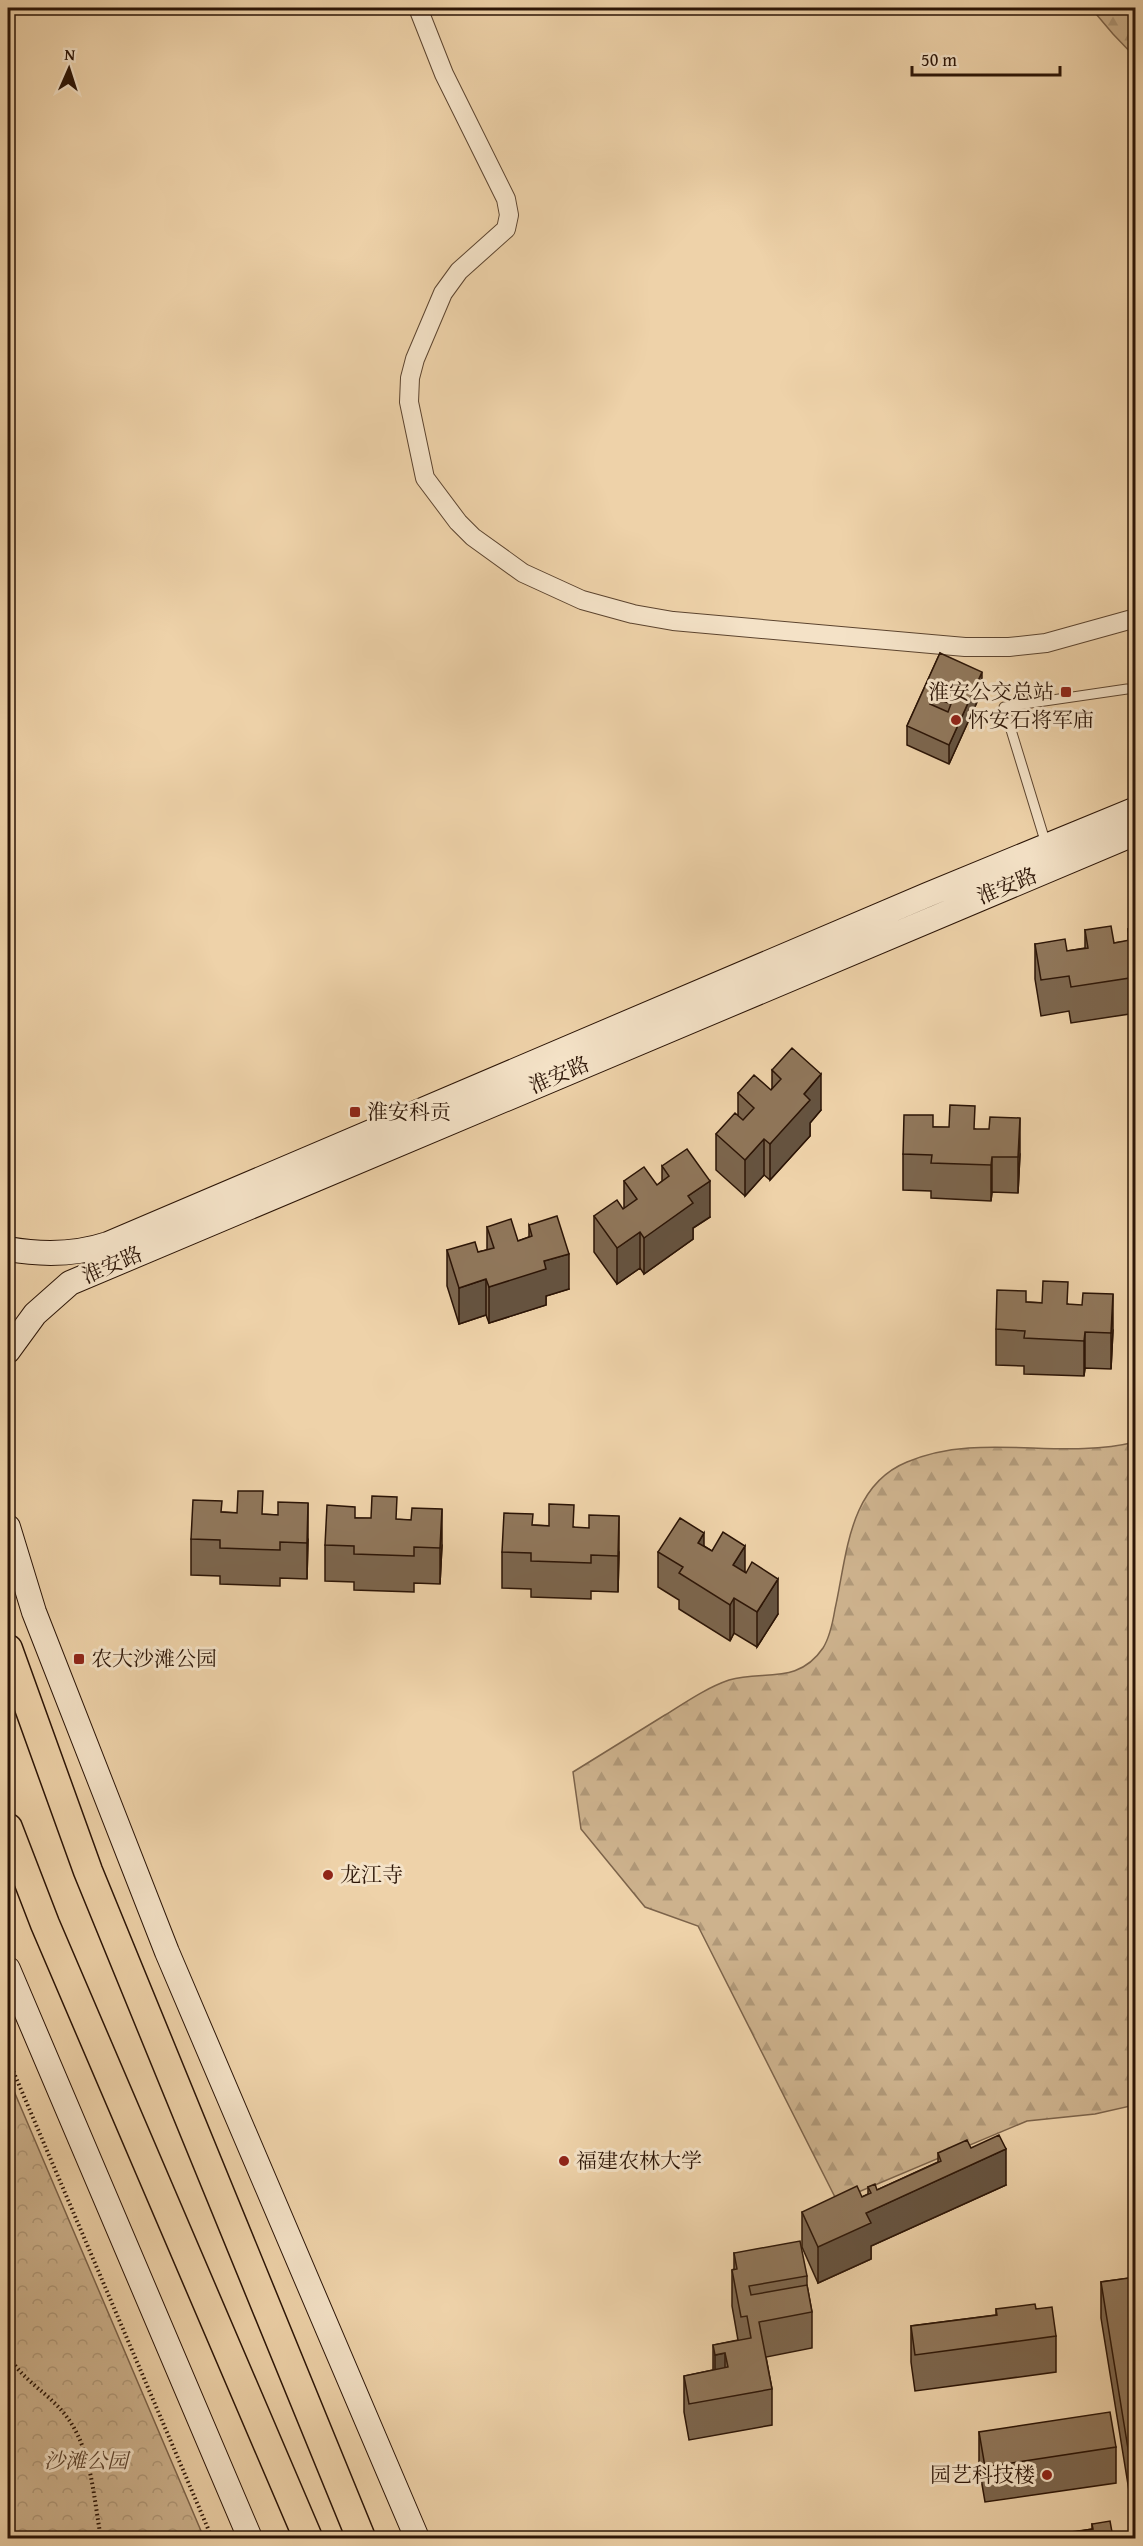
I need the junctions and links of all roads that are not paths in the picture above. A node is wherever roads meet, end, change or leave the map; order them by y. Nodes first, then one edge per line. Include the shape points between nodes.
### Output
1 (418, 8) edge
2 (1136, 618) edge
3 (1127, 688) dead end
4 (1136, 809) edge
5 (1136, 833) edge
6 (1046, 846) junction
7 (8, 1249) edge
8 (8, 1351) edge
9 (8, 1527) edge
10 (8, 1649) edge
11 (8, 1828) edge
12 (8, 1969) edge
13 (250, 2538) edge
14 (308, 2538) edge
15 (361, 2538) edge
16 (417, 2538) edge

1 - 2 street via 444,74 508,207 506,229 459,271 443,293 410,378 411,419 425,477 473,537 522,573 555,589 610,609 673,621 983,648 1046,643
3 - 6 lane via 1004,707
4 - 6 main road, 淮安路
5 - 8 main road, 淮安路 via 69,1283 35,1314
6 - 7 main road, 淮安路 via 108,1244 57,1253
9 - 16 main road via 34,1612 167,1952
10 - 15 highway via 88,1871
11 - 14 highway via 45,1924
12 - 13 main road

